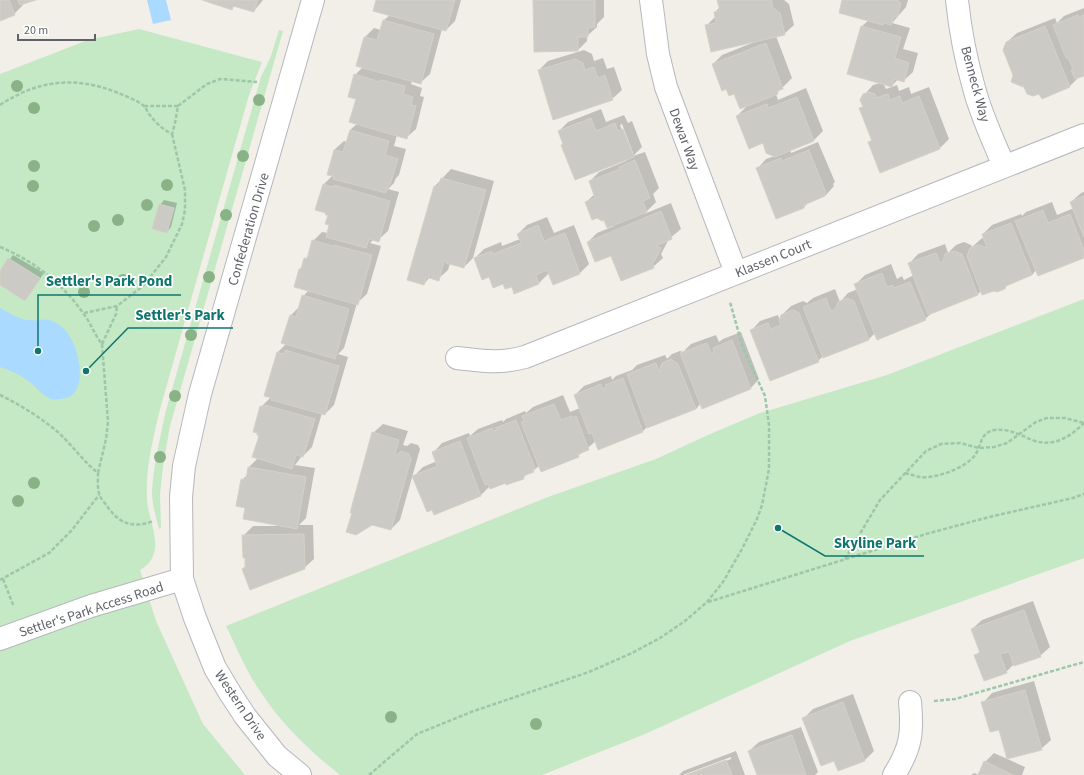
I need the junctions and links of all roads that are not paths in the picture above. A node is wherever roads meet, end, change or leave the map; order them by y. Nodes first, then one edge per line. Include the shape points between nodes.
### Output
1 (313, 0) edge
2 (651, 0) edge
3 (957, 0) edge
4 (1084, 134) edge
5 (1004, 166) junction
6 (736, 273) junction
7 (458, 358) dead end
8 (182, 579) junction
9 (0, 640) edge
10 (910, 702) road end
11 (300, 775) edge
12 (894, 775) edge

1 - 8 street, Confederation Drive via 191,432 181,497
2 - 6 street, Dewar Way via 658,54 666,87
3 - 5 street, Benneck Way via 959,21 974,88 988,130
4 - 5 street, Klassen Court
5 - 6 street, Klassen Court
6 - 7 street, Klassen Court via 525,357 508,362
8 - 9 street, Settler's Park Access Road via 91,606
8 - 11 street, Western Drive via 204,642 215,668 230,693 277,756
10 - 12 street via 910,740 904,760

